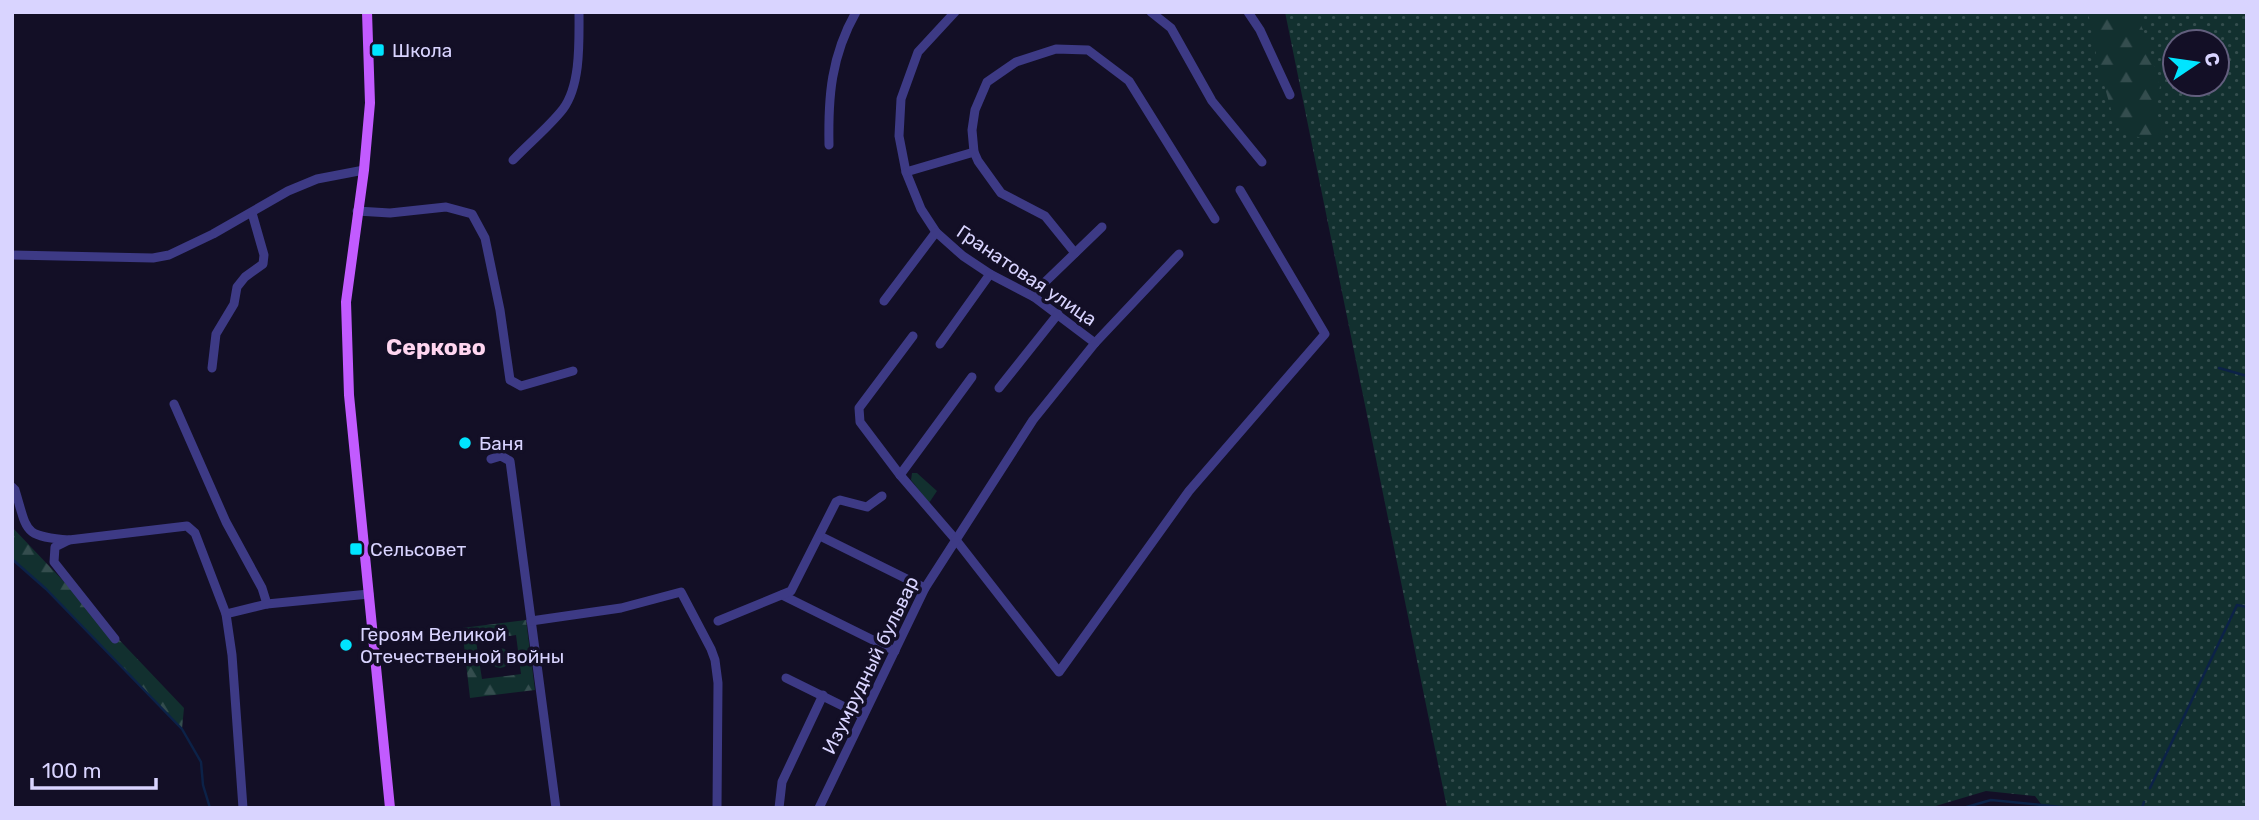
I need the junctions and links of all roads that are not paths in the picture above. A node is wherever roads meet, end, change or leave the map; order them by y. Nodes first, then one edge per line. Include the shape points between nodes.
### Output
1 (367, 12) edge
2 (579, 12) edge
3 (856, 12) edge
4 (955, 12) edge
5 (1152, 12) edge
6 (1248, 12) edge
7 (1290, 95) dead end
8 (829, 145) dead end
9 (974, 152) junction
10 (513, 160) dead end
11 (1262, 162) dead end
12 (364, 170) junction
13 (906, 172) junction
14 (1240, 190) dead end
15 (357, 211) junction
16 (252, 213) junction
17 (1215, 219) dead end
18 (1102, 228) dead end
19 (936, 232) junction
20 (1075, 253) junction
21 (1179, 254) dead end
22 (12, 256) edge
23 (990, 274) junction
24 (1034, 297) junction
25 (884, 301) dead end
26 (1058, 314) junction
27 (913, 335) dead end
28 (1095, 343) junction
29 (940, 344) dead end
30 (212, 368) dead end
31 (573, 371) dead end
32 (972, 377) dead end
33 (999, 388) dead end
34 (174, 404) dead end
35 (491, 459) dead end
36 (900, 475) junction
37 (12, 487) edge
38 (882, 496) dead end
39 (820, 536) junction
40 (69, 540) junction
41 (956, 540) junction
42 (925, 588) junction
43 (369, 594) junction
44 (782, 595) junction
45 (267, 604) junction
46 (226, 614) junction
47 (531, 621) junction
48 (718, 621) dead end
49 (115, 639) dead end
50 (895, 651) junction
51 (786, 678) dead end
52 (822, 695) junction
53 (863, 716) junction
54 (243, 808) edge
55 (390, 808) edge
56 (556, 808) edge
57 (718, 808) edge
58 (779, 808) edge
59 (820, 808) edge

1 - 12 main road via 370,73
2 - 10 street via 572,91 564,108
3 - 8 street via 837,56 828,100
4 - 13 street, Гранатовая улица via 918,52 901,99 899,136
5 - 11 street via 1171,28 1212,101
6 - 7 street
9 - 13 street
9 - 17 street via 975,110 987,82 1016,62 1056,48 1087,50 1129,82
9 - 20 street via 1001,193 1045,216
12 - 15 main road
12 - 16 street via 317,179
13 - 19 street, Гранатовая улица
14 - 41 street via 1325,334 1189,491 1059,673
15 - 31 street via 446,207 472,214 485,238 510,380 522,386
15 - 43 main road via 346,302 349,395
16 - 22 street via 169,255 153,258
16 - 30 street via 263,264 237,287 234,304 216,334
18 - 20 street
19 - 23 street, Гранатовая улица
19 - 25 street
20 - 24 street
21 - 28 street, Изумрудный бульвар
23 - 24 street, Гранатовая улица
23 - 29 street
24 - 26 street, Гранатовая улица
26 - 28 street, Гранатовая улица
26 - 33 street
27 - 36 street via 859,408 860,422
28 - 41 street, Изумрудный бульвар via 1033,419
32 - 36 street
34 - 45 street
35 - 47 street via 510,461
36 - 41 street
37 - 40 street via 32,532 38,537
38 - 39 street via 863,507 836,502
39 - 42 street
39 - 44 street via 791,591
40 - 46 street via 187,526 195,533
40 - 49 street via 55,547 54,562
41 - 42 street, Изумрудный бульвар
42 - 50 street, Изумрудный бульвар
43 - 45 street
43 - 55 main road
44 - 48 street
44 - 50 street
45 - 46 street
46 - 54 street
47 - 56 street
47 - 57 street via 621,608 681,592 715,660
50 - 53 street, Изумрудный бульвар
51 - 52 street
52 - 53 street
52 - 58 street via 782,782
53 - 59 street, Изумрудный бульвар

